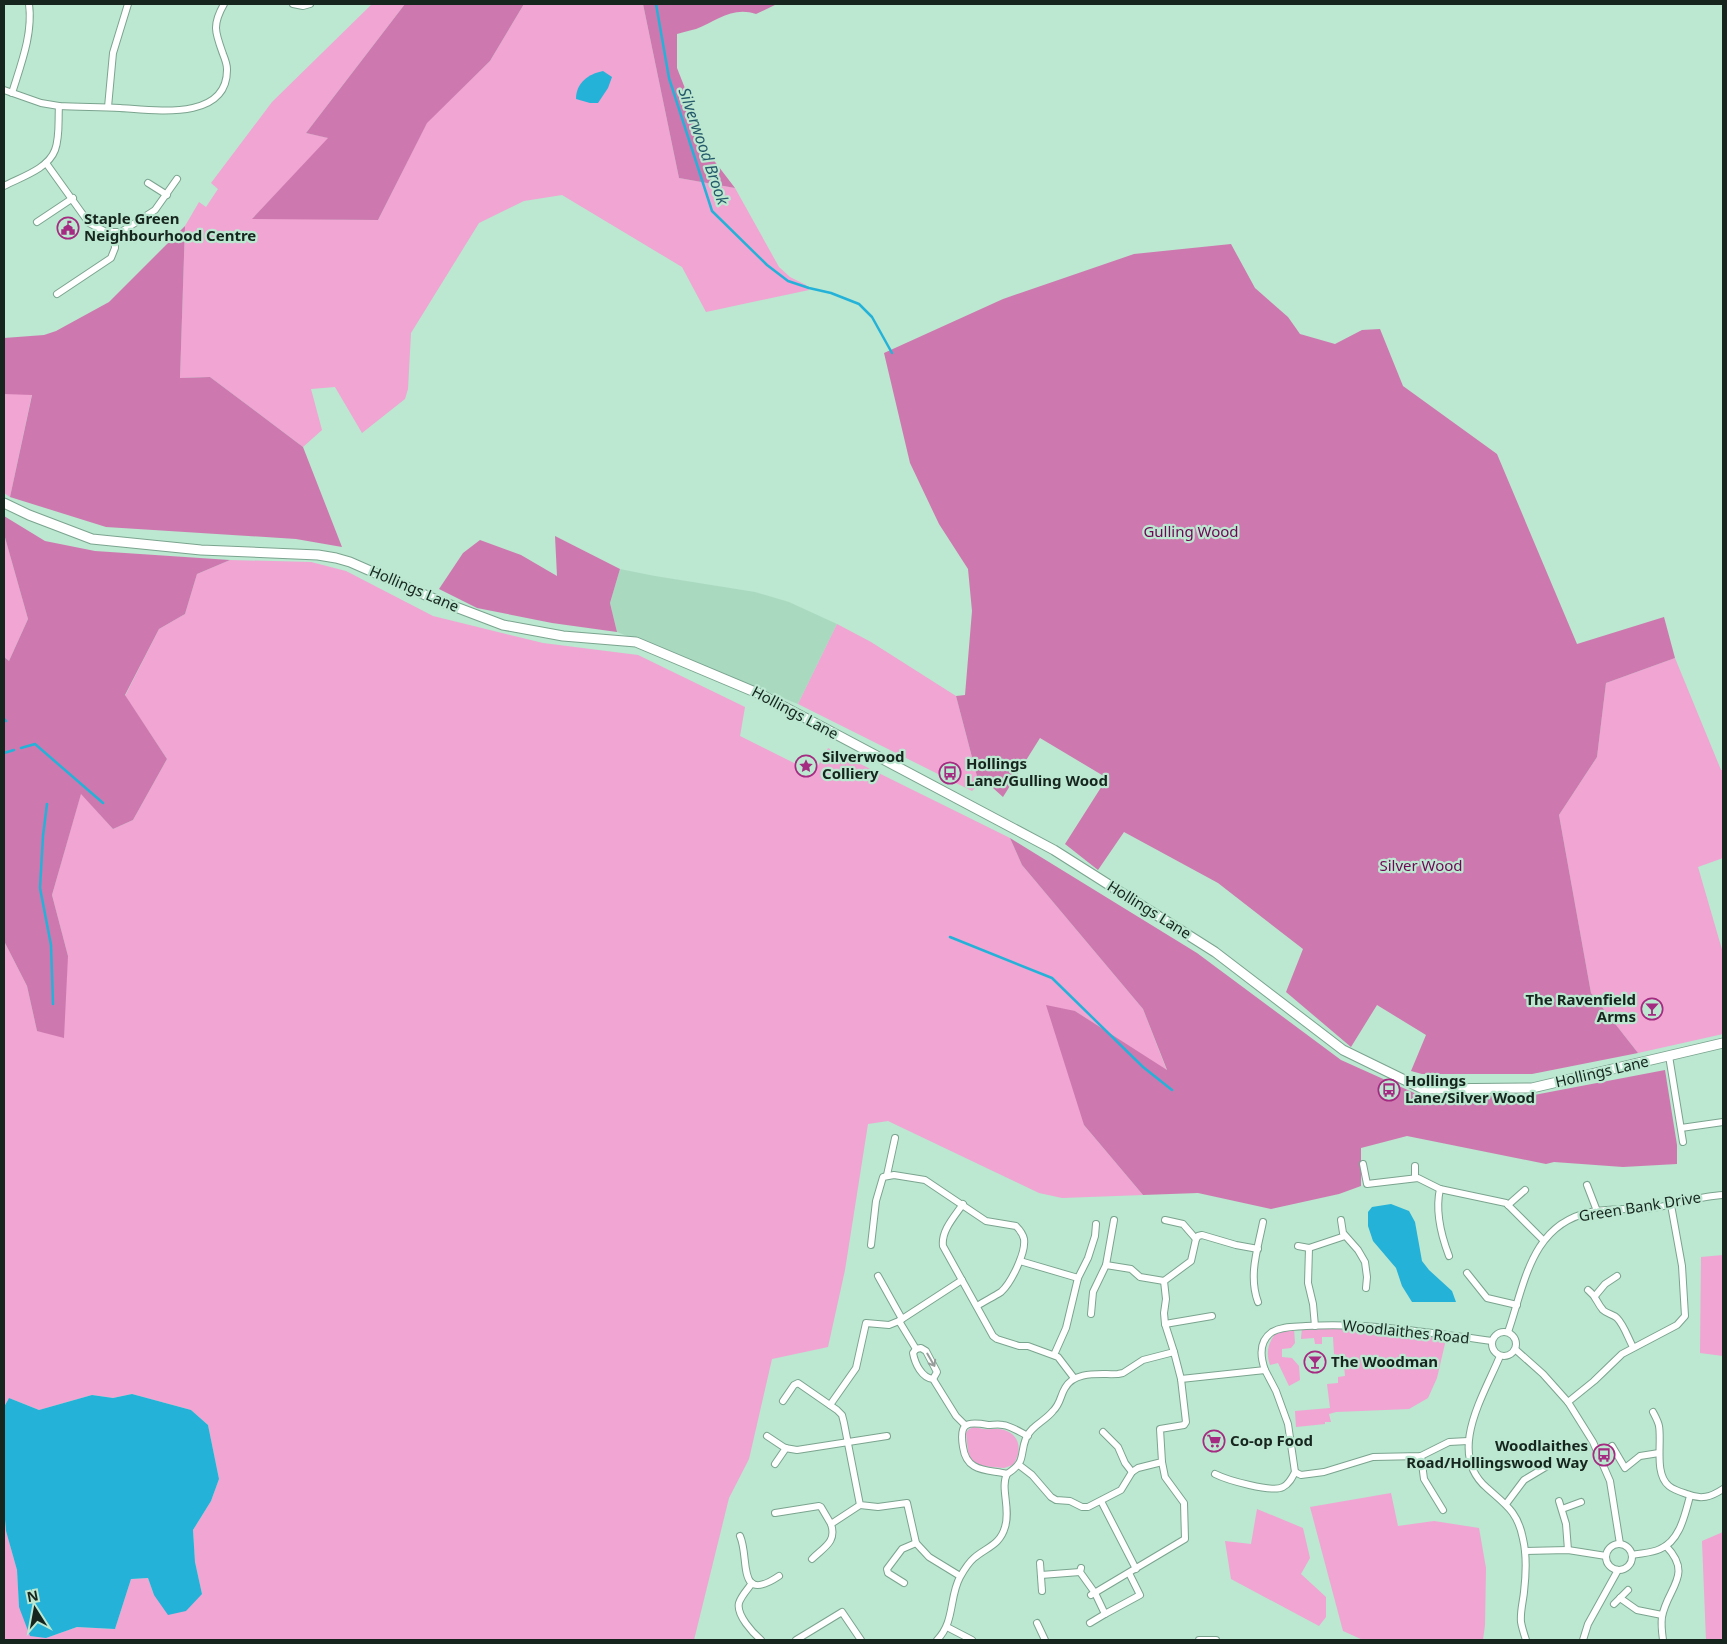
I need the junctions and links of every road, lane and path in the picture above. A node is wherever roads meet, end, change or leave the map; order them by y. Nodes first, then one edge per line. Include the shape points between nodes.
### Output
1 (29, 4) edge
2 (128, 4) edge
3 (224, 4) edge
4 (293, 4) edge
5 (310, 4) edge
6 (4, 90) edge
7 (12, 93) junction
8 (59, 106) junction
9 (108, 107) junction
10 (46, 163) junction
11 (177, 179) dead end
12 (148, 184) dead end
13 (4, 186) edge
14 (167, 195) junction
15 (73, 198) junction
16 (37, 222) dead end
17 (114, 233) junction
18 (57, 294) dead end
19 (4, 502) edge
20 (1723, 1042) edge
21 (1669, 1056) junction
22 (1723, 1122) edge
23 (1681, 1128) junction
24 (896, 1138) dead end
25 (1683, 1142) dead end
26 (1363, 1164) dead end
27 (1415, 1166) dead end
28 (887, 1175) junction
29 (1415, 1178) junction
30 (1587, 1185) dead end
31 (1440, 1189) junction
32 (1525, 1190) dead end
33 (1723, 1195) edge
34 (963, 1204) junction
35 (1508, 1205) junction
36 (1671, 1205) junction
37 (1598, 1211) junction
38 (1114, 1220) dead end
39 (1166, 1220) dead end
40 (1341, 1220) dead end
41 (1262, 1222) dead end
42 (1096, 1224) dead end
43 (1345, 1236) junction
44 (1196, 1239) junction
45 (1544, 1240) junction
46 (871, 1245) dead end
47 (1298, 1246) dead end
48 (1309, 1248) junction
49 (1258, 1249) junction
50 (1449, 1256) dead end
51 (1020, 1261) junction
52 (1106, 1264) junction
53 (1467, 1273) dead end
54 (878, 1276) dead end
55 (1617, 1276) dead end
56 (1078, 1278) junction
57 (962, 1280) junction
58 (1164, 1281) junction
59 (1366, 1288) dead end
60 (1588, 1290) dead end
61 (1595, 1296) junction
62 (1258, 1302) dead end
63 (1517, 1305) junction
64 (977, 1306) junction
65 (1091, 1314) dead end
66 (1212, 1316) dead end
67 (900, 1320) junction
68 (1165, 1324) junction
69 (1315, 1326) junction
70 (1508, 1332) junction
71 (1492, 1341) junction
72 (1633, 1347) junction
73 (916, 1349) junction
74 (1516, 1350) junction
75 (1174, 1352) junction
76 (1054, 1355) junction
77 (1500, 1356) junction
78 (1265, 1370) junction
79 (1074, 1378) junction
80 (934, 1379) junction
81 (1181, 1379) junction
82 (783, 1401) dead end
83 (1568, 1402) junction
84 (830, 1404) junction
85 (1653, 1412) dead end
86 (965, 1425) junction
87 (1103, 1432) dead end
88 (767, 1436) dead end
89 (888, 1436) dead end
90 (1028, 1436) junction
91 (1468, 1441) junction
92 (849, 1443) junction
93 (1612, 1446) dead end
94 (786, 1448) junction
95 (1659, 1454) junction
96 (1421, 1456) junction
97 (1162, 1462) junction
98 (775, 1464) dead end
99 (1019, 1465) junction
100 (1549, 1466) dead end
101 (1132, 1472) junction
102 (1295, 1472) junction
103 (1007, 1474) junction
104 (1215, 1474) dead end
105 (1723, 1489) edge
106 (1690, 1496) junction
107 (1559, 1501) dead end
108 (1101, 1502) junction
109 (1581, 1502) dead end
110 (1506, 1504) junction
111 (860, 1505) junction
112 (1562, 1509) junction
113 (1443, 1510) dead end
114 (775, 1513) dead end
115 (831, 1524) junction
116 (740, 1536) dead end
117 (916, 1543) junction
118 (1620, 1544) junction
119 (1666, 1546) junction
120 (1568, 1550) junction
121 (1525, 1551) junction
122 (1632, 1555) junction
123 (1606, 1556) junction
124 (812, 1558) dead end
125 (1040, 1563) dead end
126 (1136, 1569) junction
127 (1618, 1570) junction
128 (1129, 1573) junction
129 (1041, 1575) junction
130 (779, 1576) dead end
131 (960, 1576) junction
132 (752, 1583) junction
133 (904, 1583) dead end
134 (1628, 1590) dead end
135 (1042, 1591) dead end
136 (1093, 1594) junction
137 (1620, 1598) junction
138 (1614, 1604) dead end
139 (1105, 1614) junction
140 (1662, 1615) junction
141 (1090, 1622) dead end
142 (1037, 1624) dead end
143 (947, 1627) junction
144 (1044, 1638) edge
145 (762, 1640) edge
146 (796, 1640) edge
147 (861, 1640) edge
148 (937, 1640) edge
149 (972, 1640) edge
150 (1036, 1640) edge
151 (1199, 1640) edge
152 (1216, 1640) edge
153 (1526, 1640) edge
154 (1583, 1640) edge
155 (1663, 1640) edge

1 - 7 street via 28,34
2 - 9 street via 113,53
3 - 9 street via 215,27 227,68 226,80 217,95 188,110
4 - 5 street
6 - 7 street
7 - 8 street via 41,104
8 - 9 street
8 - 10 street via 56,149
10 - 13 street
10 - 15 street
11 - 14 street
12 - 14 street
14 - 17 street via 155,210 129,228
15 - 16 street
15 - 17 street via 89,223
17 - 18 street via 115,248 111,258
19 - 21 street, Hollings Lane via 92,539 201,550 336,558 503,625 563,636 636,642 762,695 1054,850 1215,952 1342,1050 1423,1089 1532,1088
20 - 21 street, Hollings Lane
21 - 23 street
22 - 23 street
23 - 25 street
24 - 28 street
26 - 29 street via 1367,1184
27 - 29 street
28 - 34 street via 925,1180
28 - 46 street via 879,1189
29 - 31 street
30 - 37 street
31 - 35 street
31 - 50 street via 1437,1202 1440,1229
32 - 35 street
33 - 36 street, Green Bank Drive
34 - 51 street via 986,1221 1016,1226 1024,1238
34 - 57 street via 942,1240
35 - 45 street
36 - 37 street, Green Bank Drive
36 - 72 street via 1682,1266 1685,1316 1677,1325
37 - 45 street, Green Bank Drive via 1563,1222
38 - 52 street
39 - 44 street via 1183,1224
40 - 43 street
41 - 49 street
42 - 56 street via 1088,1258
43 - 48 street
43 - 59 street via 1365,1262
44 - 49 street via 1202,1235
44 - 58 street via 1190,1261
45 - 63 street, Green Bank Drive via 1532,1262
47 - 48 street
48 - 69 street via 1308,1283
49 - 62 street via 1253,1271 1254,1293
51 - 56 street
51 - 64 street via 1007,1285
52 - 58 street via 1131,1269 1140,1277
52 - 65 street via 1093,1292
53 - 63 street via 1487,1298
54 - 67 street
55 - 61 street
56 - 76 street via 1066,1328
57 - 64 street
57 - 67 street
58 - 68 street
60 - 61 street
61 - 72 street via 1603,1310 1619,1321
63 - 70 street, Green Bank Drive
64 - 76 street via 997,1339
66 - 68 street
67 - 73 street
67 - 84 street via 882,1325 866,1323 856,1368
68 - 75 street
69 - 71 street, Woodlaithes Road via 1379,1327
69 - 78 street, Woodlaithes Road via 1279,1328 1271,1333 1261,1348
70 - 71 street via 1498,1333
70 - 74 street via 1516,1338
71 - 77 street via 1493,1350
72 - 83 street
73 -> 80 street via 926,1351 936,1372
73 - 80 street via 913,1357 924,1376
74 - 77 street via 1509,1356
74 - 83 street
75 - 79 street via 1143,1360 1118,1374
75 - 81 street
76 - 79 street via 1060,1358
77 - 91 street
78 - 81 street
78 - 102 street via 1288,1424
79 - 90 street via 1063,1390 1055,1409
80 - 86 street
81 - 97 street via 1186,1422 1160,1429
82 - 84 street via 798,1383
83 - 118 street via 1593,1442 1610,1481
84 - 92 street via 842,1416
85 - 95 street via 1659,1427
86 - 90 street via 970,1422 1002,1425
86 - 103 street via 962,1432 964,1451 972,1466
87 - 101 street via 1118,1448
88 - 94 street
89 - 92 street
90 - 99 street
91 - 96 street via 1449,1442
91 - 110 street via 1469,1461 1478,1479
92 - 94 street via 797,1450
92 - 111 street
93 - 95 street via 1625,1468 1640,1456
94 - 98 street
95 - 106 street via 1668,1486
96 - 102 street via 1363,1458 1335,1470 1301,1475
96 - 113 street via 1424,1479
97 - 101 street via 1144,1465
97 - 126 street via 1165,1477 1184,1503 1185,1539
99 - 103 street
99 - 108 street via 1056,1500 1070,1501 1082,1507
100 - 110 street via 1524,1480
101 - 108 street via 1121,1490
102 - 104 street via 1288,1485 1276,1490
103 - 131 street via 1004,1485 1008,1506 1005,1528 994,1545 973,1559
105 - 106 street via 1704,1498
106 - 119 street via 1683,1521
107 - 112 street
108 - 126 street
109 - 112 street
110 - 121 street via 1517,1518
111 - 115 street
111 - 117 street via 878,1507 908,1503
112 - 120 street
114 - 115 street via 820,1506
115 - 124 street via 834,1532 831,1541
116 - 132 street via 744,1545 746,1578
117 - 131 street via 929,1557
117 - 133 street via 902,1549 887,1569
118 - 122 street via 1628,1547
118 - 123 street via 1612,1546
119 - 122 street
119 - 140 street via 1674,1554 1679,1570
120 - 121 street
120 - 123 street
121 - 153 street via 1521,1621
122 - 127 street via 1631,1564
123 - 127 street via 1607,1563
125 - 129 street
126 - 128 street
127 - 154 street via 1588,1624
128 - 136 street
128 - 139 street via 1140,1595
129 - 135 street
129 - 136 street via 1080,1570
130 - 132 street via 764,1585
131 - 143 street
132 - 145 street via 738,1608 752,1632
134 - 137 street
136 - 139 street
137 - 138 street
137 - 140 street via 1637,1610
139 - 141 street
140 - 155 street
142 - 144 street
143 - 148 street
143 - 149 street
144 - 150 street
146 - 147 street via 842,1612
151 - 152 street

